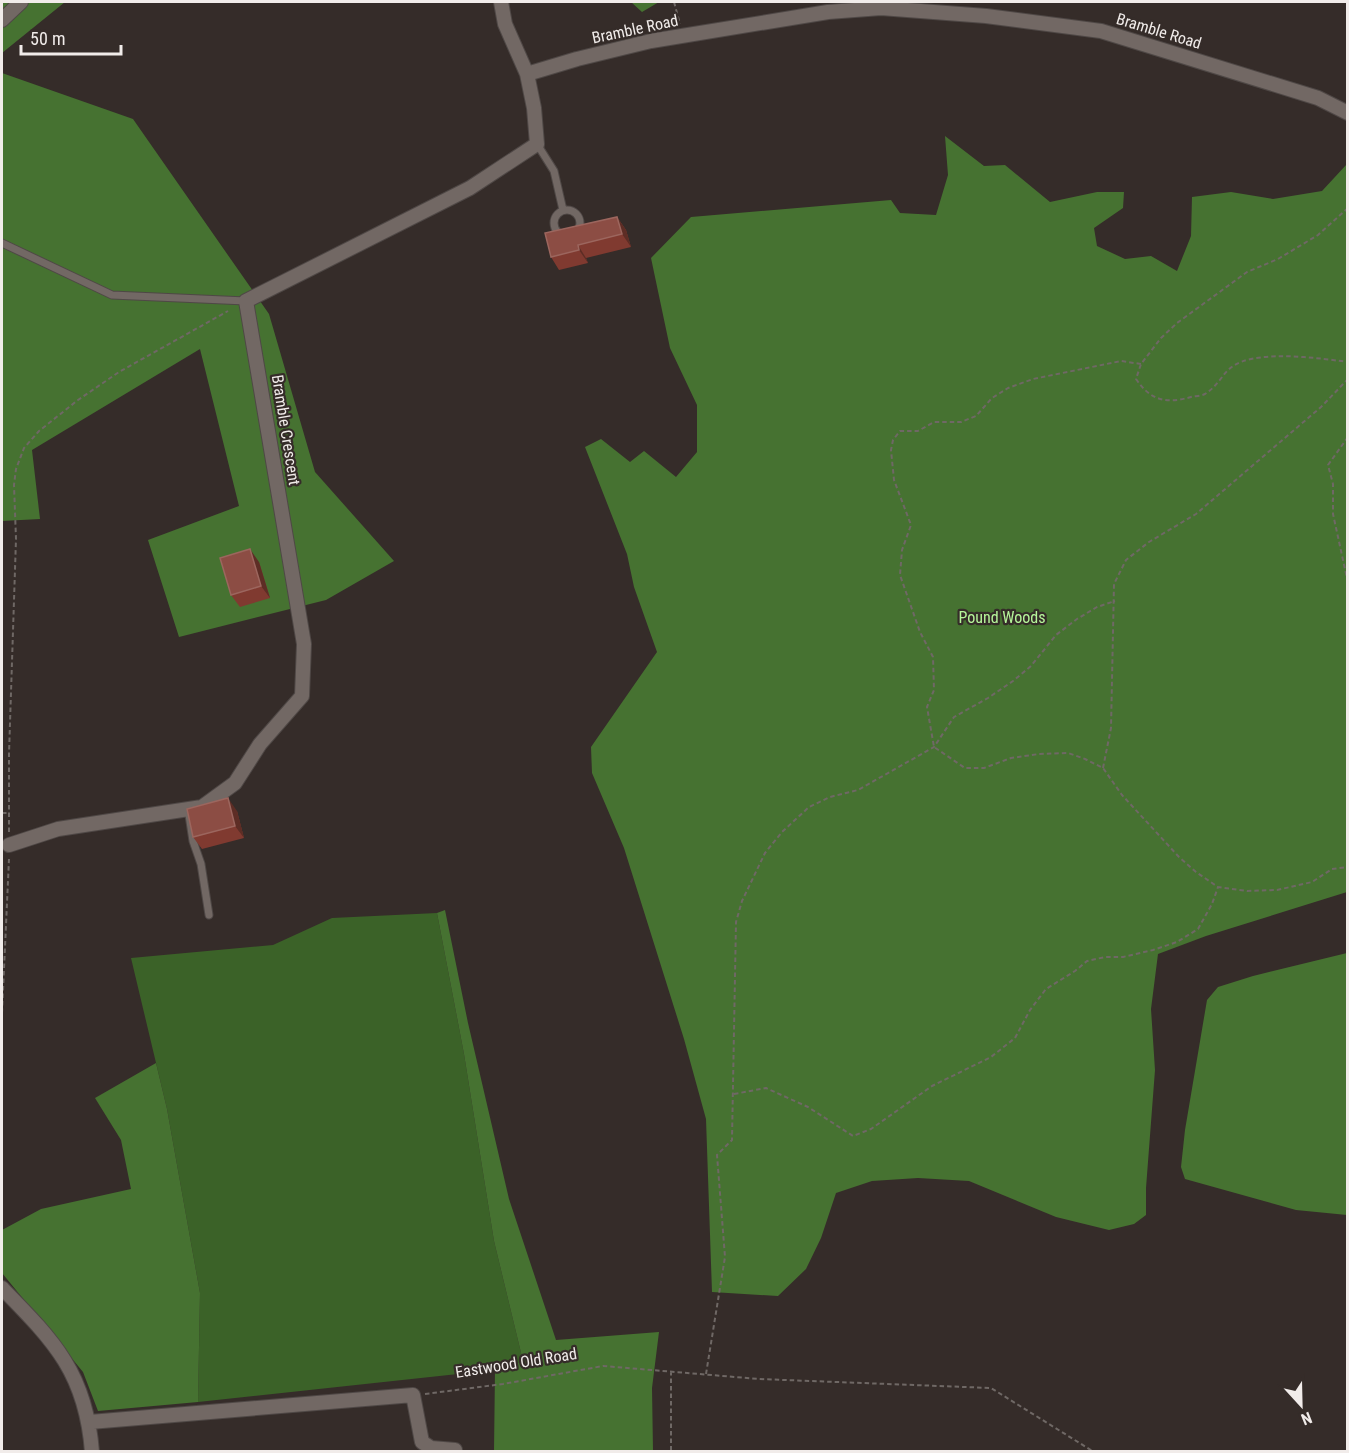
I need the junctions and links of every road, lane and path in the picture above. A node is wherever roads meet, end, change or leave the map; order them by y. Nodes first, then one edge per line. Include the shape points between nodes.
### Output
1 (21, 2) edge
2 (501, 2) edge
3 (674, 2) edge
4 (2, 20) edge
5 (682, 36) junction
6 (527, 74) junction
7 (1347, 113) edge
8 (537, 144) junction
9 (1347, 208) edge
10 (563, 210) dead end
11 (2, 243) edge
12 (246, 301) junction
13 (1347, 362) edge
14 (1141, 364) junction
15 (1347, 379) edge
16 (1347, 437) edge
17 (1347, 583) edge
18 (1115, 601) junction
19 (934, 747) junction
20 (1103, 768) junction
21 (188, 809) junction
22 (2, 813) edge
23 (9, 813) junction
24 (9, 845) junction
25 (1347, 867) edge
26 (1218, 887) junction
27 (209, 915) dead end
28 (2, 1013) edge
29 (734, 1094) junction
30 (2, 1288) edge
31 (671, 1371) junction
32 (706, 1374) junction
33 (413, 1395) junction
34 (90, 1422) junction
35 (455, 1450) edge
36 (92, 1452) edge
37 (671, 1452) edge
38 (1094, 1452) edge

1 - 4 street
2 - 6 street via 505,24
3 - 5 path
5 - 6 street, Bramble Road via 651,40
5 - 7 street, Bramble Road via 828,12 881,8 986,16 1101,30 1318,98
6 - 8 street
8 - 10 lane via 554,171
8 - 12 street via 470,188
9 - 14 path via 1318,236 1247,272 1207,300 1161,338
11 - 12 lane via 112,295
12 - 21 street, Bramble Crescent via 304,644 302,696 260,744 235,783 202,807
12 - 23 path via 119,372 39,431 24,448 14,485
13 - 14 path via 1269,356 1249,360 1230,366 1204,394 1180,400 1160,400 1144,390 1136,379
14 - 19 path via 1121,361 1033,379 992,398 976,416 900,431 892,440 894,480 911,525 902,550 900,575 933,657 933,690 927,707
15 - 18 path via 1321,407 1196,514 1126,560 1114,584
16 - 17 path via 1328,465
18 - 19 path via 1077,619 1056,635 1013,681 954,717
18 - 20 path via 1111,728
19 - 20 path via 965,768 984,768 1011,758 1068,753
19 - 29 path via 858,790 809,807 765,853 736,922
20 - 26 path via 1122,795 1179,857
21 - 24 street, Bramble Crescent via 58,829
21 - 27 lane
22 - 23 path
23 - 24 path
24 - 28 path
25 - 26 path via 1332,869 1312,882 1277,890
26 - 29 path via 1198,929 1153,950 1087,961 1046,989 1015,1038 991,1057 932,1086 871,1129 853,1136 808,1107 766,1088
29 - 32 path via 732,1140 717,1155 725,1257
30 - 34 street via 57,1347 78,1382
31 - 32 path, Eastwood Old Road
31 - 33 path, Eastwood Old Road via 603,1366
31 - 37 path
32 - 38 path, Eastwood Old Road via 991,1388
33 - 34 street
33 - 35 street via 422,1442 431,1448
34 - 36 street

